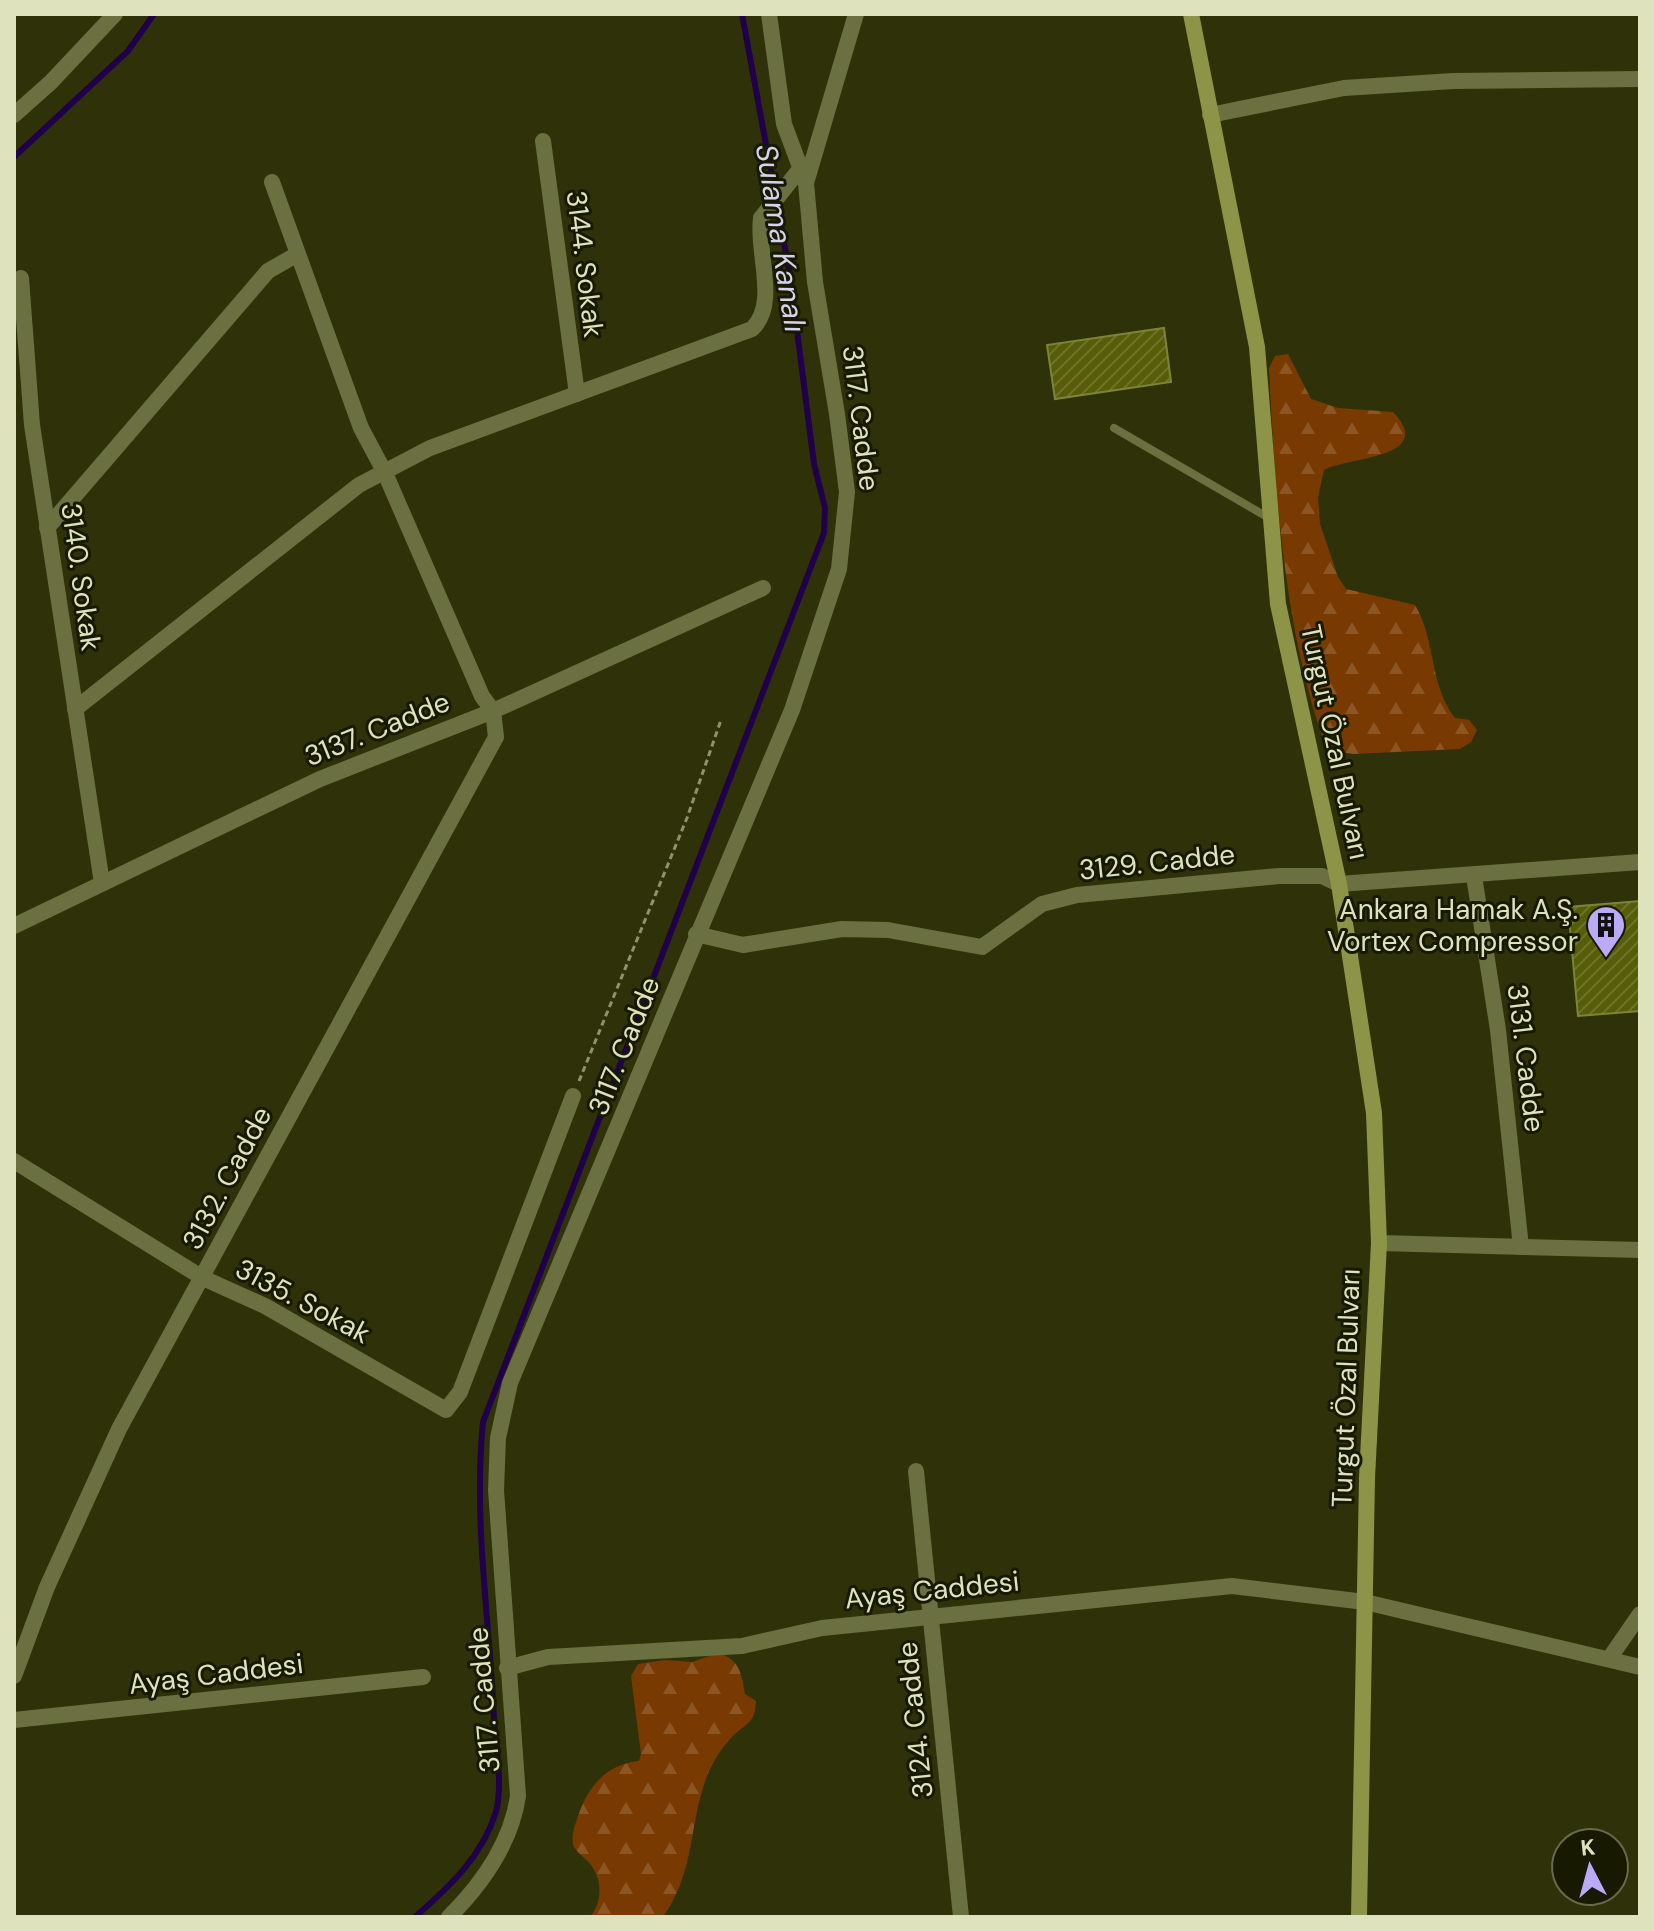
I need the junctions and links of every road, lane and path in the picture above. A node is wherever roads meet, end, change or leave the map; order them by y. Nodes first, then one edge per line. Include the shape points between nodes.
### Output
1 (115, 14) edge
2 (769, 14) edge
3 (856, 14) edge
4 (1191, 14) edge
5 (1640, 79) edge
6 (14, 115) edge
7 (1210, 115) junction
8 (543, 141) dead end
9 (803, 176) junction
10 (272, 182) dead end
11 (296, 255) junction
12 (21, 278) dead end
13 (577, 394) junction
14 (1114, 428) dead end
15 (385, 473) junction
16 (1270, 518) junction
17 (47, 528) junction
18 (763, 588) dead end
19 (75, 709) junction
20 (493, 711) junction
21 (721, 720) dead end
22 (1640, 862) edge
23 (1474, 876) junction
24 (102, 883) junction
25 (1339, 884) junction
26 (14, 926) edge
27 (696, 934) junction
28 (573, 1096) joint
29 (14, 1161) edge
30 (1379, 1243) junction
31 (1521, 1247) junction
32 (1640, 1250) edge
33 (203, 1278) junction
34 (916, 1471) dead end
35 (1365, 1602) junction
36 (1640, 1614) edge
37 (931, 1617) junction
38 (1609, 1659) junction
39 (1640, 1667) edge
40 (507, 1668) junction
41 (14, 1676) edge
42 (423, 1677) dead end
43 (14, 1720) edge
44 (449, 1917) edge
45 (961, 1917) edge
46 (1359, 1917) edge

1 - 6 street
2 - 9 street via 784,124
3 - 9 street
4 - 7 street, Turgut Özal Bulvarı
5 - 7 street via 1344,88
7 - 16 street, Turgut Özal Bulvarı via 1257,347
8 - 13 street, 3144. Sokak
9 - 13 street via 761,218 762,320 752,329
9 - 27 street, 3117. Cadde via 847,492 839,569 792,710
10 - 11 street
11 - 15 street via 361,428
11 - 17 street via 268,271
12 - 17 street, 3140. Sokak via 32,425
13 - 15 street via 430,448
14 - 16 lane
15 - 19 street via 359,485
15 - 20 street
16 - 25 street, Turgut Özal Bulvarı via 1278,604
17 - 19 street, 3140. Sokak
18 - 20 street, 3137. Cadde
19 - 24 street, 3140. Sokak
20 - 24 street, 3137. Cadde via 320,779
20 - 33 street, 3132. Cadde via 496,737
21 - 28 path via 687,818
22 - 23 street, 3129. Cadde
23 - 25 street, 3129. Cadde
23 - 31 street, 3131. Cadde via 1498,1030
24 - 26 street, 3137. Cadde
25 - 27 street, 3129. Cadde via 1322,876 1279,876 1077,895 1042,904 982,947 888,930 842,929 743,945
25 - 30 street, Turgut Özal Bulvarı via 1374,1113
27 - 40 street, 3117. Cadde via 510,1383 496,1465
28 - 33 street, 3135. Sokak via 460,1392 446,1410 265,1306
29 - 33 street, 3135. Sokak
30 - 31 street
30 - 35 street, Turgut Özal Bulvarı
31 - 32 street
33 - 41 street, 3132. Cadde via 119,1429 47,1587
34 - 37 street, 3124. Cadde
35 - 37 street, Ayaş Caddesi via 1232,1586
35 - 38 street, Ayaş Caddesi
35 - 46 street, Turgut Özal Bulvarı
36 - 38 street
37 - 40 street, Ayaş Caddesi via 822,1628 742,1646 548,1657
37 - 45 street, 3124. Cadde
38 - 39 street, Ayaş Caddesi
40 - 44 street, 3117. Cadde via 518,1796 514,1823 488,1869
42 - 43 street, Ayaş Caddesi

